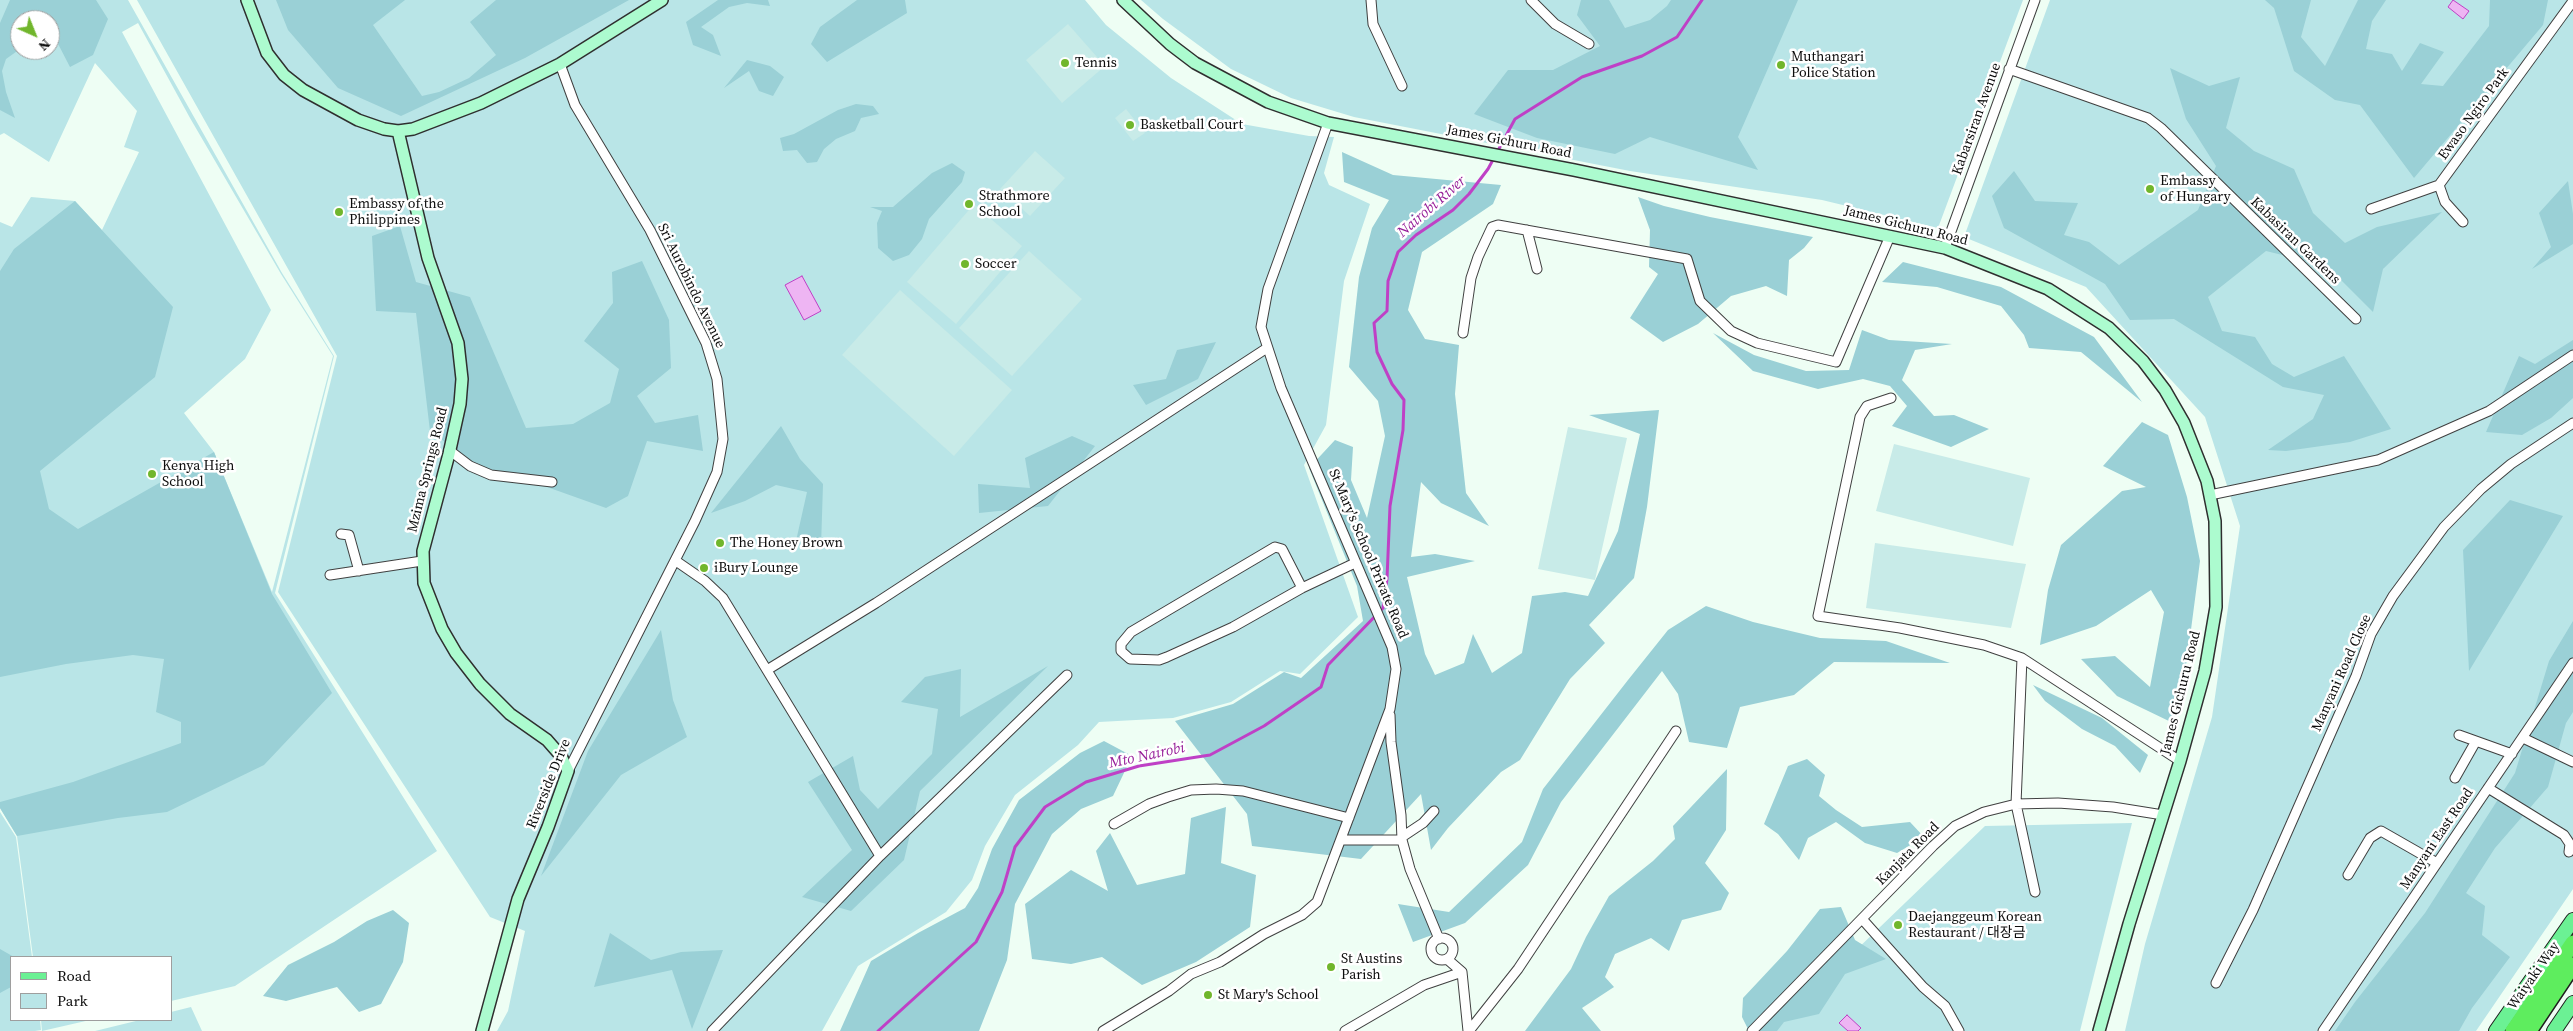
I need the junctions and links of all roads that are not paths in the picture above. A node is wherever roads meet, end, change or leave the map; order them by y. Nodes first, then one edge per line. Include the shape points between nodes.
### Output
1 (247, 0) edge
2 (662, 0) edge
3 (1123, 0) edge
4 (1372, 0) edge
5 (1531, 0) edge
6 (2035, 0) edge
7 (2573, 1) edge
8 (1590, 44) dead end
9 (560, 64) junction
10 (2009, 70) junction
11 (1402, 86) dead end
12 (1328, 123) junction
13 (398, 131) junction
14 (2439, 184) junction
15 (2371, 209) dead end
16 (2463, 222) dead end
17 (1528, 230) junction
18 (1890, 236) junction
19 (1945, 248) junction
20 (1537, 268) dead end
21 (2356, 320) dead end
22 (1463, 333) dead end
23 (1267, 348) junction
24 (2573, 354) edge
25 (1891, 398) dead end
26 (2573, 423) edge
27 (449, 450) junction
28 (552, 482) dead end
29 (2210, 495) junction
30 (341, 534) dead end
31 (422, 561) junction
32 (676, 561) junction
33 (1355, 563) junction
34 (359, 571) junction
35 (330, 575) dead end
36 (1302, 588) junction
37 (2022, 658) junction
38 (2573, 663) edge
39 (767, 670) junction
40 (1068, 675) dead end
41 (1390, 709) junction
42 (1676, 732) dead end
43 (2460, 735) dead end
44 (2523, 738) junction
45 (2476, 741) junction
46 (2512, 754) junction
47 (2180, 761) junction
48 (2573, 762) edge
49 (568, 771) junction
50 (2455, 778) dead end
51 (2488, 788) junction
52 (2016, 804) junction
53 (1434, 811) dead end
54 (2163, 815) junction
55 (1349, 818) junction
56 (1114, 824) dead end
57 (1402, 838) junction
58 (1341, 840) junction
59 (2569, 852) dead end
60 (880, 856) junction
61 (2438, 863) junction
62 (2348, 875) dead end
63 (2035, 892) dead end
64 (1863, 920) junction
65 (2573, 920) edge
66 (1439, 939) junction
67 (2573, 943) edge
68 (1447, 959) junction
69 (2573, 966) edge
70 (1462, 972) junction
71 (2216, 983) dead end
72 (2573, 1003) edge
73 (482, 1031) edge
74 (712, 1031) edge
75 (1104, 1031) edge
76 (1345, 1031) edge
77 (1468, 1031) edge
78 (1752, 1031) edge
79 (1959, 1031) edge
80 (2099, 1031) edge
81 (2323, 1031) edge
82 (2496, 1031) edge
83 (2513, 1031) edge
84 (2529, 1031) edge
85 (2554, 1031) edge

1 - 13 main road via 267,53 284,75 303,90 358,120
2 - 9 main road
3 - 12 main road, James Gichuru Road via 1195,63 1268,102
4 - 11 street via 1373,24
5 - 8 street via 1555,24
6 - 10 street, Kabarsiran Avenue
7 - 14 street, Ewaso Ngiro Park
9 - 13 main road via 481,103 413,129
9 - 32 street, Sri Aurobindo Avenue via 576,106 650,230 706,342 717,379 723,439 717,472
10 - 19 street, Kabarsiran Avenue
10 - 21 street, Kabasiran Gardens via 2148,118
12 - 18 main road, James Gichuru Road
12 - 23 street, St Mary's School Private Road via 1268,289 1261,327
13 - 27 main road, Mzima Springs Road via 428,258 461,360 460,404
14 - 15 street
14 - 16 street via 2445,202
17 - 18 street via 1687,259 1700,301 1731,331 1758,343 1836,362
17 - 20 street
17 - 22 street via 1492,227 1471,278
18 - 19 main road, James Gichuru Road
19 - 29 main road, James Gichuru Road via 2048,289 2109,328 2165,390 2184,423
23 - 33 street, St Mary's School Private Road
23 - 39 street
24 - 29 street via 2489,411 2378,460
25 - 37 street via 1867,406 1860,417 1818,616 1984,645
26 - 71 street, Manyani Road Close via 2511,464 2481,489 2416,561 2393,596 2371,634 2356,676 2253,910
27 - 28 street via 470,466 491,475
27 - 31 main road, Mzima Springs Road
29 - 47 main road, James Gichuru Road via 2216,521 2216,607 2205,671
30 - 34 street via 349,535
31 - 34 street
31 - 49 main road, Mzima Springs Road via 424,583 442,629 456,653 480,684 510,714 547,740 561,756
32 - 39 street via 723,598
32 - 49 street, Riverside Drive
33 - 36 street
33 - 41 street, St Mary's School Private Road via 1396,657
34 - 35 street
36 - 36 street via 1282,549 1275,547 1131,632 1121,644 1121,651 1126,657 1136,660 1167,658 1234,627
37 - 47 street
37 - 52 street
38 - 44 street, Manyani East Road
39 - 60 street
40 - 60 street
41 - 55 street, St Mary's School Private Road
41 - 57 street
42 - 77 street via 1518,968
43 - 45 street
44 - 46 street, Manyani East Road
44 - 48 street
45 - 46 street
45 - 50 street
46 - 51 street, Manyani East Road
47 - 54 main road, James Gichuru Road
49 - 73 main road, Riverside Drive via 518,899
51 - 59 street via 2564,835 2570,844
51 - 61 street, Manyani East Road
52 - 54 street, Kanjata Road via 2113,806
52 - 63 street
52 - 64 street, Kanjata Road via 1984,812 1955,826
53 - 57 street
54 - 80 main road, James Gichuru Road
55 - 56 street via 1243,791 1216,789 1191,790 1168,797
55 - 58 street, St Mary's School Private Road
57 - 58 street
57 - 66 street via 1412,877
58 - 75 street, St Mary's School Private Road via 1323,890 1310,909 1220,962 1192,974
60 - 74 street
61 - 62 street via 2381,831 2370,838
61 - 81 street, Manyani East Road
64 - 78 street, Kanjata Road
64 - 79 street via 1923,987 1945,1006
65 - 82 main road, Waiyaki Way
66 - 68 street via 1452,945
66 - 68 street via 1432,945 1432,954 1438,960
67 - 83 highway
68 - 70 street
69 - 84 highway
70 - 76 street via 1424,985
70 - 77 street
72 - 85 main road

